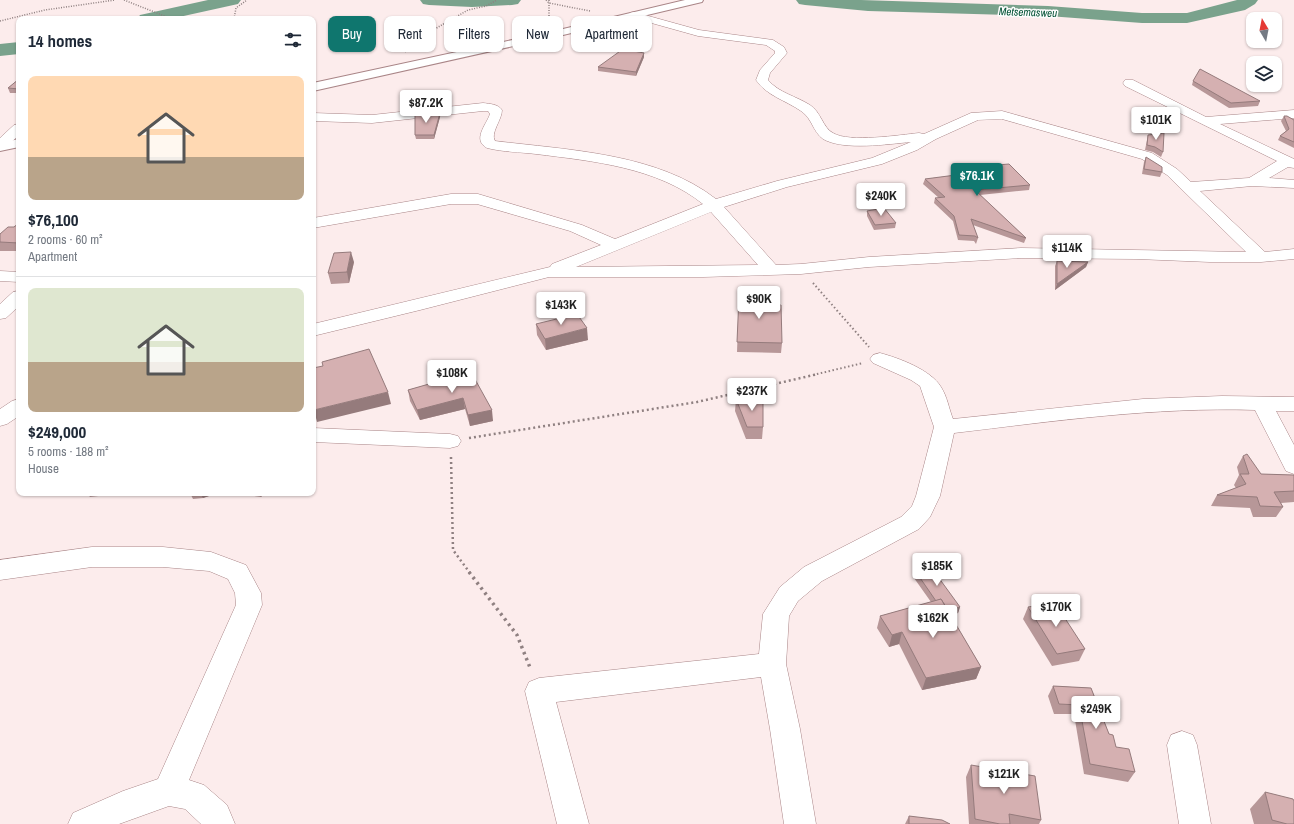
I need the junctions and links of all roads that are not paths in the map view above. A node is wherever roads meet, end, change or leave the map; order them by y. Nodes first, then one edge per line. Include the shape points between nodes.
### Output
1 (698, 0) edge
2 (634, 15) junction
3 (1129, 83) dead end
4 (316, 86) edge
5 (1294, 114) edge
6 (316, 117) edge
7 (1204, 121) junction
8 (16, 131) edge
9 (931, 136) junction
10 (16, 143) edge
11 (0, 146) edge
12 (1291, 162) edge
13 (1252, 182) junction
14 (1294, 184) edge
15 (1189, 187) junction
16 (714, 205) junction
17 (316, 222) edge
18 (615, 245) junction
19 (1294, 254) edge
20 (1261, 257) junction
21 (771, 270) junction
22 (549, 272) junction
23 (0, 276) edge
24 (16, 277) edge
25 (16, 299) edge
26 (0, 314) edge
27 (316, 329) edge
28 (880, 359) road end
29 (1262, 404) junction
30 (1294, 404) edge
31 (16, 408) edge
32 (0, 419) edge
33 (16, 420) edge
34 (0, 426) edge
35 (945, 427) junction
36 (316, 435) edge
37 (450, 441) road end
38 (1294, 466) edge
39 (0, 570) edge
40 (772, 664) junction
41 (1182, 745) dead end
42 (169, 791) junction
43 (84, 824) edge
44 (219, 824) edge
45 (573, 824) edge
46 (800, 824) edge
47 (1195, 824) edge

1 - 2 street
2 - 4 street
2 - 9 street via 698,33 756,40 775,45 781,53 764,72 762,80 768,88 810,111 829,136 859,141 881,141
3 - 7 street
5 - 7 street
6 - 16 street via 372,119 491,108 496,110 497,114 487,135 488,143 492,145 592,156 625,164 684,184
7 - 12 street
8 - 11 street
9 - 15 street via 976,116 1002,115 1147,156 1160,163
9 - 16 street via 877,161 782,184
10 - 11 street
12 - 13 street
13 - 14 street
13 - 15 street
15 - 20 street
16 - 18 street
16 - 21 street
17 - 18 street via 465,198 478,199 576,228
18 - 22 street
19 - 20 street
20 - 21 street via 1021,253
21 - 22 street
22 - 27 street
23 - 24 street
25 - 26 street
28 - 35 street via 927,382 932,389
29 - 30 street
29 - 35 street via 1223,401 1180,403
29 - 38 street
31 - 32 street
33 - 34 street
35 - 40 street via 922,511 910,523 813,574 790,594 776,614
36 - 37 street
39 - 42 street via 92,557 163,557 211,562 237,572 248,593 249,605
40 - 45 street via 539,691
40 - 46 street
41 - 47 street
42 - 43 street via 123,806
42 - 44 street via 193,796 216,816

